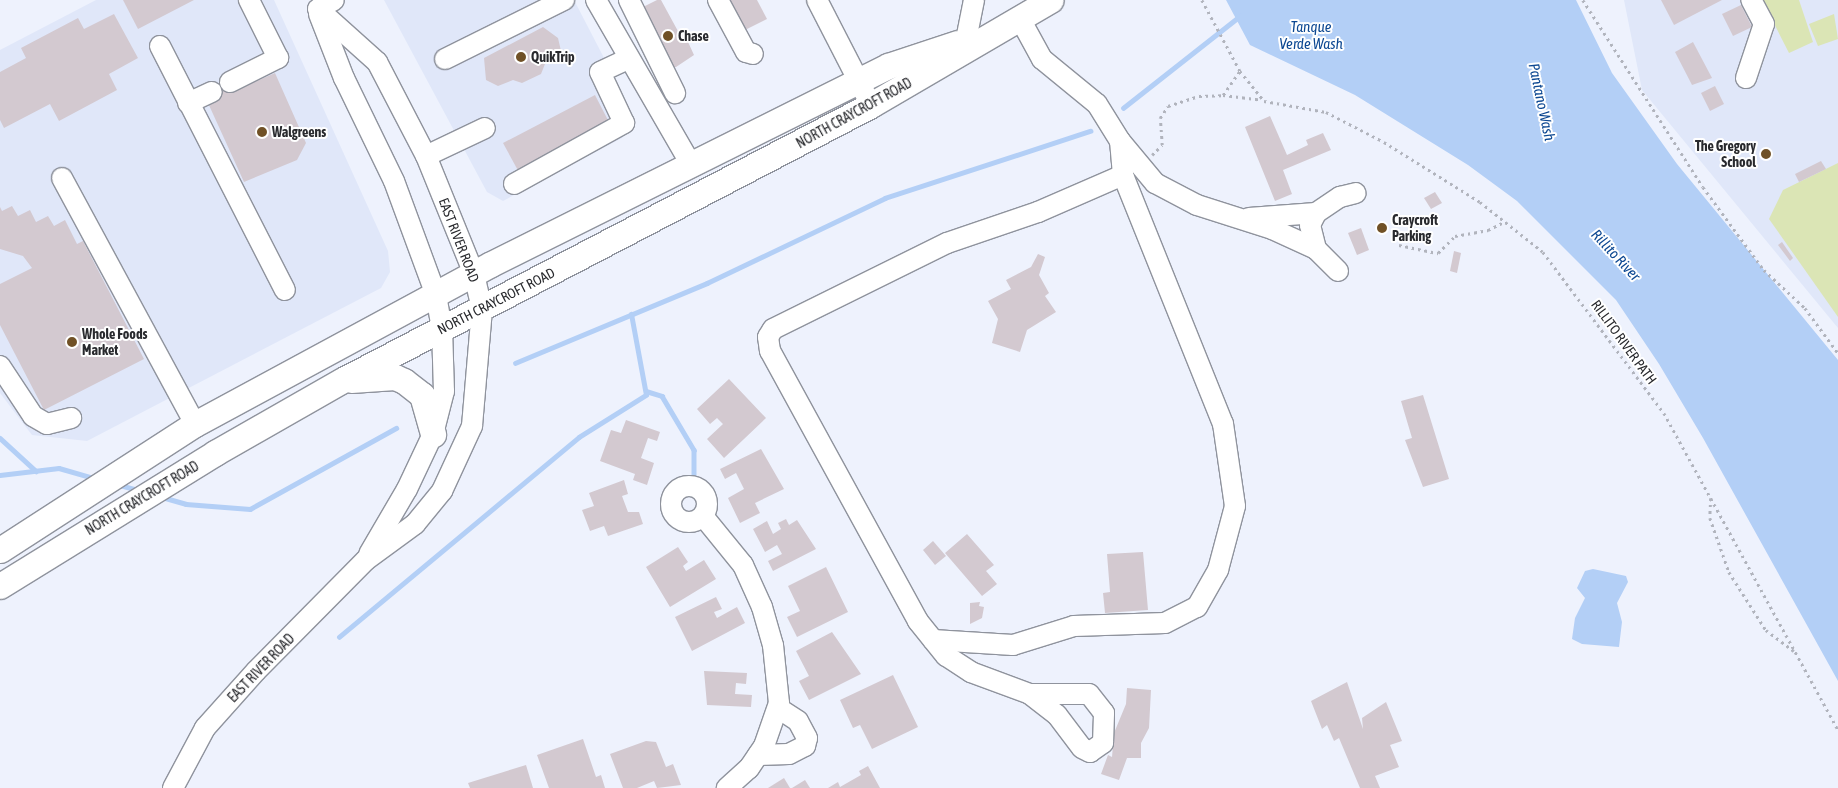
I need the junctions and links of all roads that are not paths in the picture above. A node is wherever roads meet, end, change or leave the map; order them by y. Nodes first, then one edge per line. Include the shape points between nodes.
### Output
1 (249, 0) edge
2 (564, 0) edge
3 (596, 0) edge
4 (628, 0) edge
5 (718, 0) edge
6 (817, 0) edge
7 (974, 0) edge
8 (1051, 0) edge
9 (1751, 0) edge
10 (321, 3) edge
11 (1008, 23) junction
12 (966, 40) junction
13 (160, 46) dead end
14 (753, 54) dead end
15 (628, 59) junction
16 (445, 60) dead end
17 (1746, 78) dead end
18 (861, 79) junction
19 (230, 82) dead end
20 (212, 92) dead end
21 (675, 93) dead end
22 (188, 103) junction
23 (871, 105) junction
24 (485, 128) dead end
25 (426, 156) junction
26 (690, 163) junction
27 (1131, 170) junction
28 (62, 178) dead end
29 (514, 184) dead end
30 (1356, 193) dead end
31 (1316, 213) junction
32 (1242, 219) junction
33 (1316, 249) junction
34 (1338, 271) dead end
35 (474, 274) junction
36 (285, 290) dead end
37 (436, 295) junction
38 (482, 309) junction
39 (442, 328) junction
40 (0, 366) edge
41 (343, 380) junction
42 (71, 418) dead end
43 (195, 424) junction
44 (432, 434) junction
45 (165, 475) junction
46 (703, 516) dead end
47 (34, 528) junction
48 (0, 550) edge
49 (366, 560) junction
50 (0, 565) edge
51 (0, 586) edge
52 (933, 640) junction
53 (1030, 694) dead end
54 (778, 708) junction
55 (758, 755) junction
56 (173, 788) edge
57 (727, 788) edge

1 - 19 street via 278,58
2 - 16 street
3 - 15 street
4 - 21 street
5 - 14 street via 746,52
6 - 18 street
7 - 12 street
8 - 11 main road, NORTH CRAYCROFT ROAD
9 - 17 street via 1764,24
10 - 25 street, EAST RIVER ROAD via 377,62
10 - 37 street, EAST RIVER ROAD via 344,78 394,182
11 - 12 main road, NORTH CRAYCROFT ROAD
11 - 23 main road, NORTH CRAYCROFT ROAD
11 - 27 street via 1042,59 1097,104 1120,141
12 - 18 main road, NORTH CRAYCROFT ROAD via 888,66
13 - 22 street
15 - 26 street
15 - 29 street via 600,72 624,123
18 - 23 street
18 - 26 main road, NORTH CRAYCROFT ROAD
20 - 22 street
22 - 36 street
23 - 38 main road, NORTH CRAYCROFT ROAD
24 - 25 street
25 - 35 street, EAST RIVER ROAD
26 - 35 main road, NORTH CRAYCROFT ROAD
27 - 32 street via 1176,196
27 - 52 street via 1223,424 1236,506 1218,570 1197,607 1165,623 1074,626 1013,645
27 - 52 street via 1038,212 947,243 773,329 768,337 770,351 779,369 918,621
28 - 43 street
30 - 31 street via 1340,197
31 - 32 street
31 - 33 street via 1310,236
32 - 33 street
33 - 34 street
35 - 37 main road, NORTH CRAYCROFT ROAD
35 - 38 street, EAST RIVER ROAD
37 - 39 street, EAST RIVER ROAD
37 - 43 main road, NORTH CRAYCROFT ROAD
38 - 39 main road, NORTH CRAYCROFT ROAD
38 - 49 street, EAST RIVER ROAD via 472,426 442,491 415,524
39 - 41 main road, NORTH CRAYCROFT ROAD
39 - 44 street, EAST RIVER ROAD via 444,391
40 - 42 street via 33,416 47,424
41 - 44 main road via 395,377 404,380 422,395
41 - 45 main road, NORTH CRAYCROFT ROAD
43 - 45 main road via 200,434 197,444
43 - 47 main road, NORTH CRAYCROFT ROAD
44 - 49 street, EAST RIVER ROAD via 407,489
45 - 51 main road, NORTH CRAYCROFT ROAD via 124,501 95,527
46 - 54 street via 743,565 762,607 773,645
47 - 48 main road, NORTH CRAYCROFT ROAD
47 - 50 main road via 22,547
49 - 56 street, EAST RIVER ROAD via 205,728
52 - 53 street via 946,656 971,672
54 - 55 street via 774,724
54 - 55 street via 798,721 807,738 805,746 788,754
55 - 57 street

